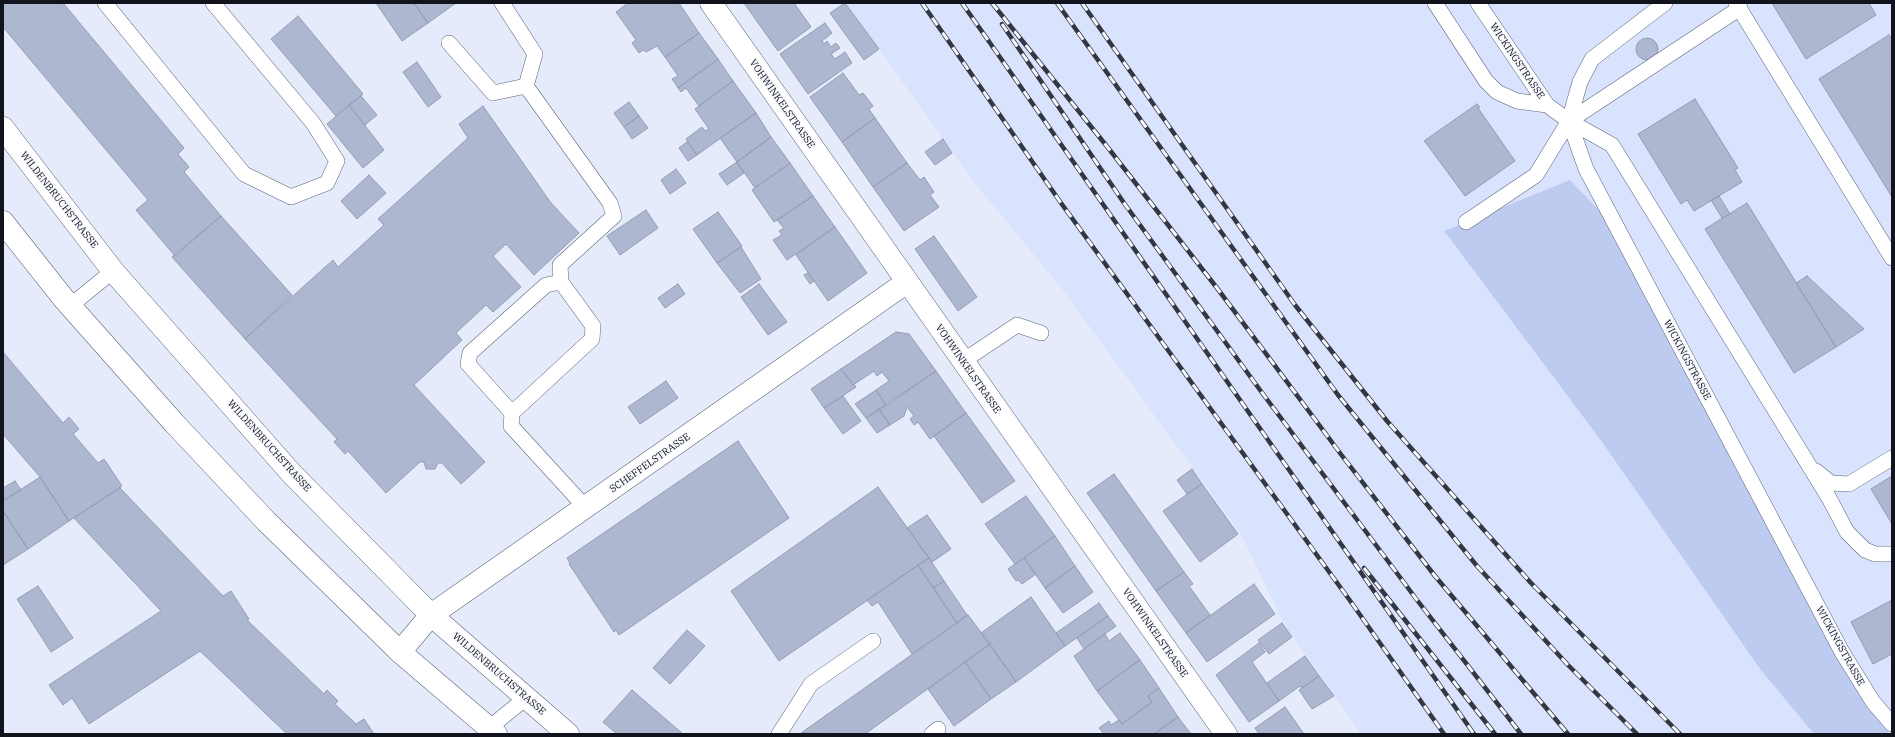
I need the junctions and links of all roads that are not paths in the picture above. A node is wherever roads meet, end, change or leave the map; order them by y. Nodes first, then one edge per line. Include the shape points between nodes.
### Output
1 (105, 3) edge
2 (213, 3) edge
3 (502, 3) edge
4 (711, 3) edge
5 (1435, 3) edge
6 (1478, 3) edge
7 (1665, 3) edge
8 (1738, 6) edge
9 (449, 43) dead end
10 (526, 86) junction
11 (1547, 105) junction
12 (1569, 121) junction
13 (3, 128) edge
14 (3, 222) edge
15 (1466, 222) dead end
16 (1892, 258) edge
17 (113, 271) junction
18 (561, 282) junction
19 (907, 282) junction
20 (70, 306) junction
21 (1041, 333) dead end
22 (962, 361) junction
23 (512, 413) junction
24 (1892, 458) edge
25 (1808, 464) junction
26 (586, 508) junction
27 (1892, 554) edge
28 (431, 615) junction
29 (873, 641) dead end
30 (400, 652) junction
31 (526, 698) junction
32 (1892, 724) edge
33 (493, 731) edge
34 (568, 734) edge
35 (779, 734) edge
36 (1226, 734) edge

1 - 2 lane via 244,174 291,196 328,183 337,161 313,124
3 - 10 lane via 535,54
4 - 19 main road, VOHWINKELSTRASSE
5 - 11 lane via 1486,81 1497,92 1517,101
6 - 11 lane, WICKINGSTRASSE
7 - 12 lane via 1592,59 1580,82
8 - 12 lane
8 - 16 lane
9 - 10 lane via 493,93
10 - 18 lane via 610,203 614,216 560,265
11 - 12 lane, WICKINGSTRASSE
12 - 15 lane via 1536,175
12 - 25 lane via 1612,145
12 - 32 lane, WICKINGSTRASSE via 1586,169 1842,652 1873,702
13 - 17 main road, WILDENBRUCHSTRASSE
14 - 20 main road
17 - 20 lane
17 - 28 main road, WILDENBRUCHSTRASSE via 292,474
18 - 23 lane via 593,326 592,340
18 - 23 lane via 546,285 470,354 468,364
19 - 22 main road, VOHWINKELSTRASSE
19 - 26 main road, SCHEFFELSTRASSE
20 - 30 main road via 266,521
21 - 22 lane via 1017,325
22 - 36 main road, VOHWINKELSTRASSE
23 - 26 lane via 511,426
24 - 25 lane via 1849,484 1831,483
25 - 27 lane via 1847,532 1865,550 1875,554
26 - 28 main road, SCHEFFELSTRASSE
28 - 30 main road, SCHEFFELSTRASSE
28 - 31 main road, WILDENBRUCHSTRASSE
29 - 35 lane via 811,684
30 - 33 main road
31 - 33 lane
31 - 34 main road, WILDENBRUCHSTRASSE

